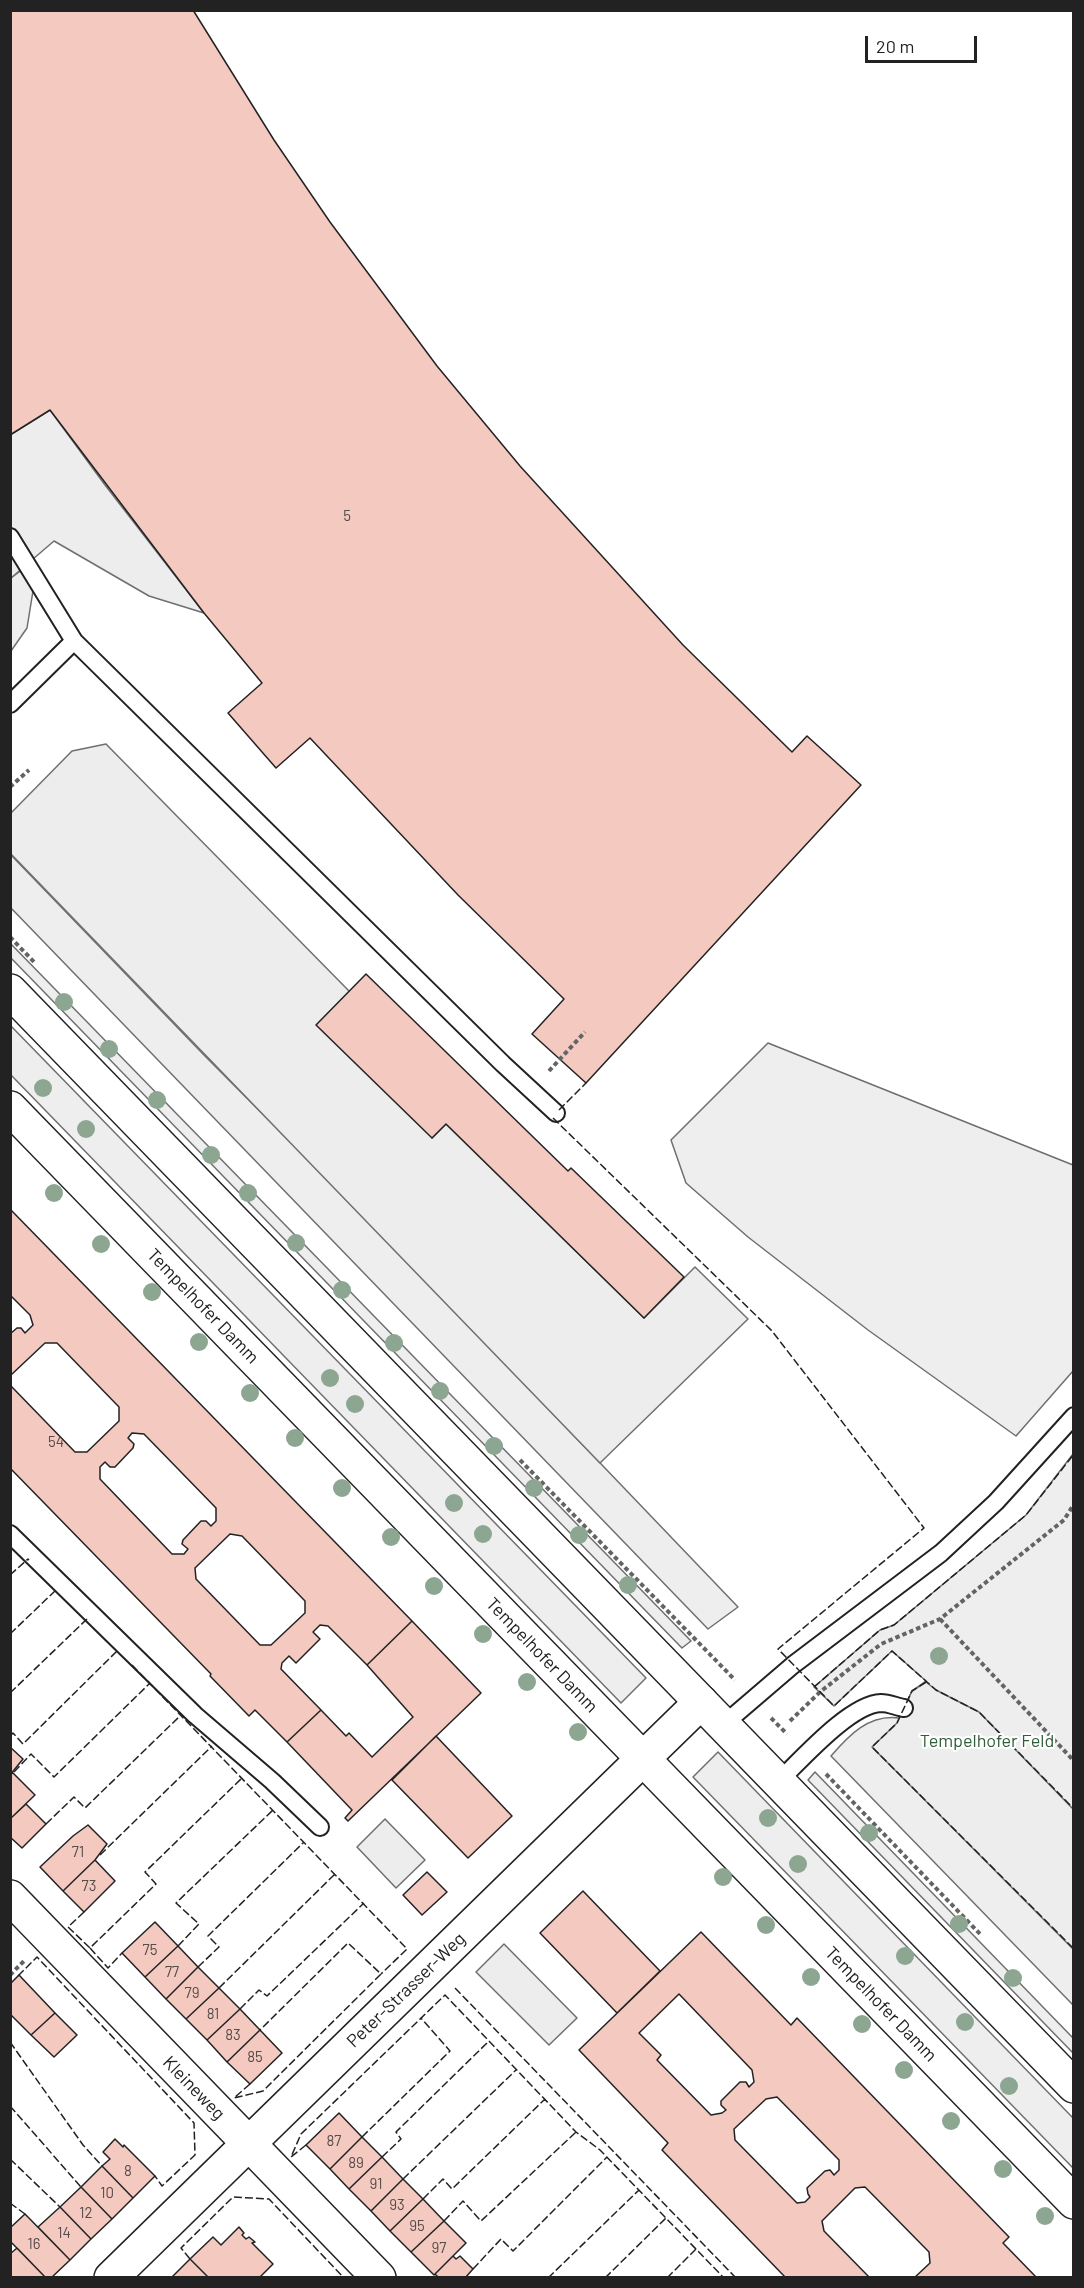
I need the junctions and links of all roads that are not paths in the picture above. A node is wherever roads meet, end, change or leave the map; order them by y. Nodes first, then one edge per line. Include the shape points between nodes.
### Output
1 (10, 537) edge
2 (74, 641) junction
3 (10, 704) edge
4 (10, 991) edge
5 (10, 1108) edge
6 (556, 1113) dead end
7 (1074, 1416) edge
8 (10, 1534) edge
9 (904, 1708) dead end
10 (712, 1713) junction
11 (642, 1759) junction
12 (778, 1782) junction
13 (320, 1827) dead end
14 (10, 1897) edge
15 (1074, 2086) edge
16 (249, 2144) junction
17 (1074, 2202) edge
18 (111, 2277) edge
19 (379, 2277) edge

1 - 2 lane
2 - 3 lane
2 - 6 lane
4 - 10 main road
5 - 11 main road, Tempelhofer Damm
7 - 10 lane via 996,1502 941,1553 793,1665
8 - 13 lane via 195,1715
9 - 12 lane via 882,1703 846,1717
10 - 11 main road, Peter-Strasser-Weg
10 - 12 main road
11 - 16 main road, Peter-Strasser-Weg
11 - 17 main road, Tempelhofer Damm
12 - 15 main road
14 - 16 main road, Kleineweg
16 - 18 main road, Peter-Strasser-Weg
16 - 19 main road, Kleineweg

